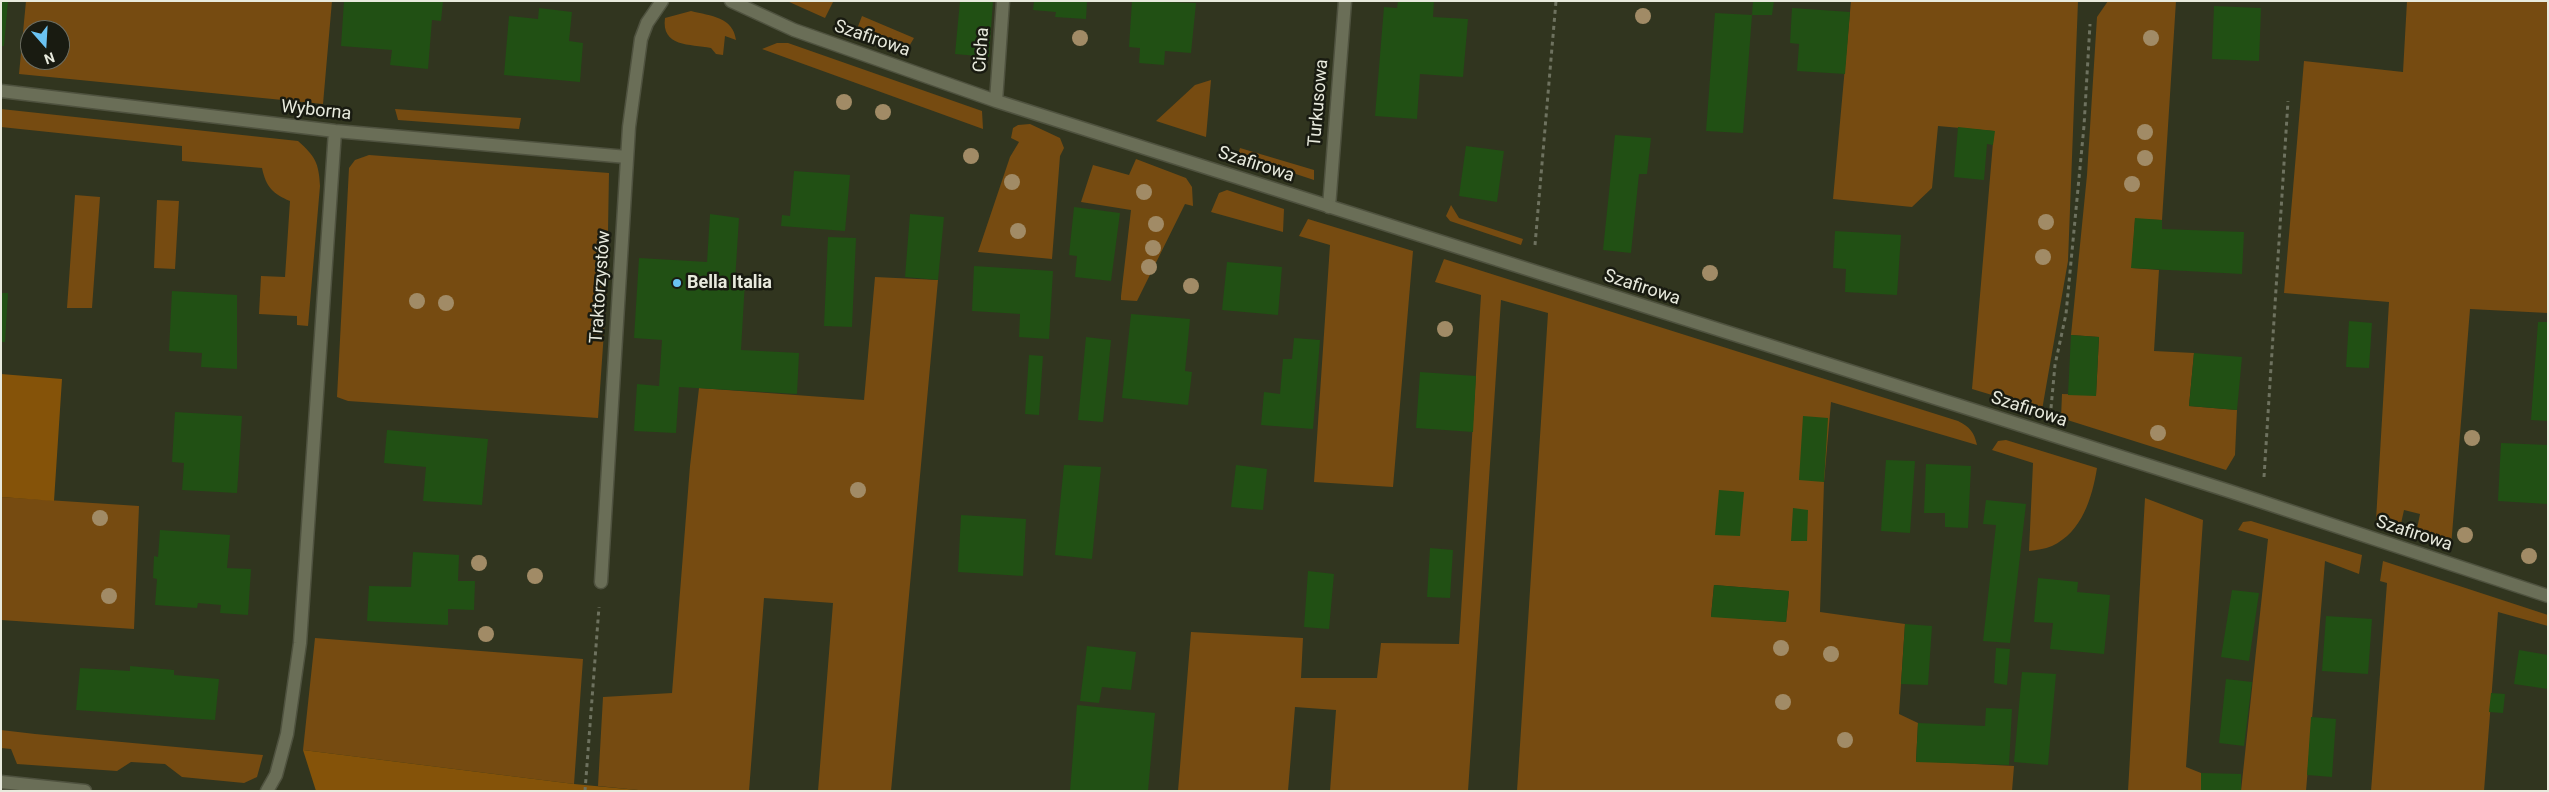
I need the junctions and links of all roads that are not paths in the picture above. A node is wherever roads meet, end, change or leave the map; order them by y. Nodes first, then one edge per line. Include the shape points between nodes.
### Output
1 (662, 1) edge
2 (731, 1) edge
3 (1004, 1) edge
4 (1345, 1) edge
5 (1, 91) edge
6 (996, 101) junction
7 (335, 131) junction
8 (627, 157) junction
9 (1328, 207) junction
10 (601, 582) road end
11 (2548, 596) edge
12 (8, 785) edge
13 (85, 791) edge
14 (267, 791) edge

1 - 8 street, Traktorzystów via 641,39 628,127
2 - 6 street, Szafirowa via 794,30
3 - 6 street, Cicha
4 - 9 street, Turkusowa
5 - 7 street, Wyborna
6 - 9 street, Szafirowa
7 - 8 street, Wyborna
7 - 14 street via 300,643 288,734 276,775
8 - 10 street, Traktorzystów
9 - 11 street, Szafirowa via 2257,500
12 - 13 street

